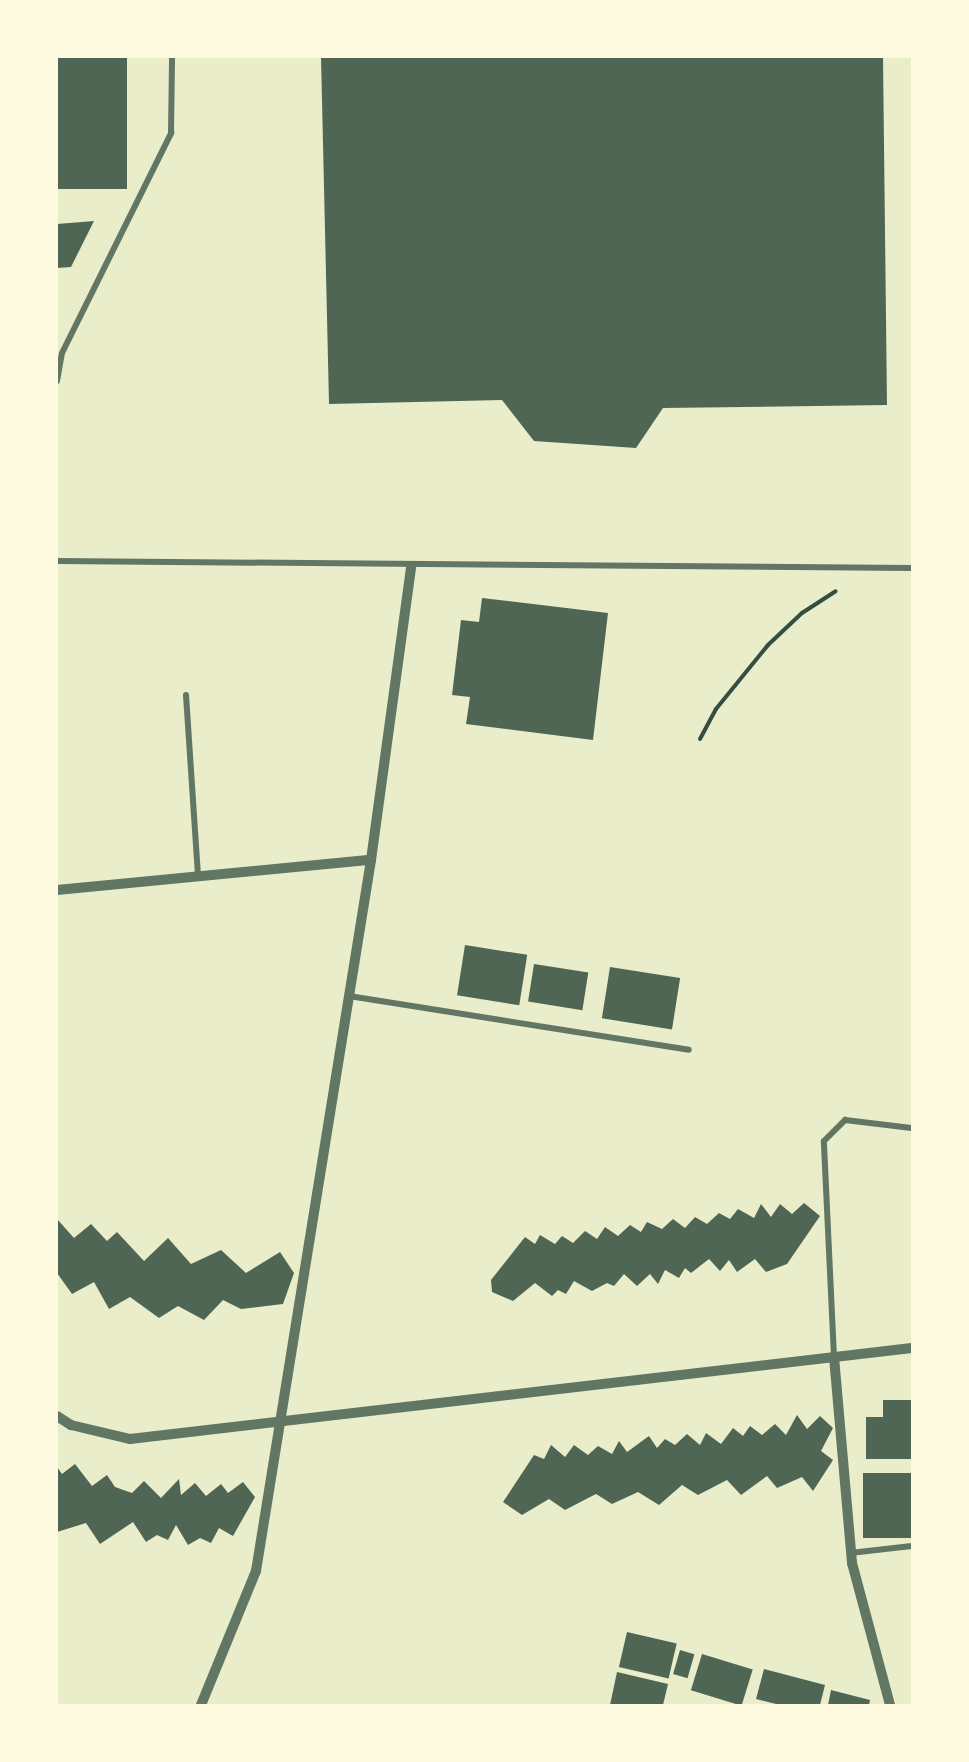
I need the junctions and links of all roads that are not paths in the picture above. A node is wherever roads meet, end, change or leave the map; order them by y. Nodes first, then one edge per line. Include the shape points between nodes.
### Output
1 (172, 57) edge
2 (57, 381) edge
3 (57, 561) edge
4 (411, 567) junction
5 (912, 568) edge
6 (186, 695) dead end
7 (371, 860) junction
8 (198, 876) junction
9 (57, 890) edge
10 (350, 996) junction
11 (689, 1050) dead end
12 (912, 1128) edge
13 (912, 1348) edge
14 (834, 1357) junction
15 (57, 1416) edge
16 (282, 1422) junction
17 (912, 1546) edge
18 (850, 1553) junction
19 (201, 1705) edge
20 (890, 1705) edge

1 - 2 street via 171,133 62,353
3 - 4 street
4 - 5 street
4 - 7 street
6 - 8 street
7 - 8 street
7 - 10 street
8 - 9 street
10 - 11 street
10 - 16 street
12 - 14 street via 845,1120 824,1141
13 - 14 street
14 - 16 street
14 - 18 street
15 - 16 street via 71,1425 130,1438
16 - 19 street via 256,1571
17 - 18 street
18 - 20 street

